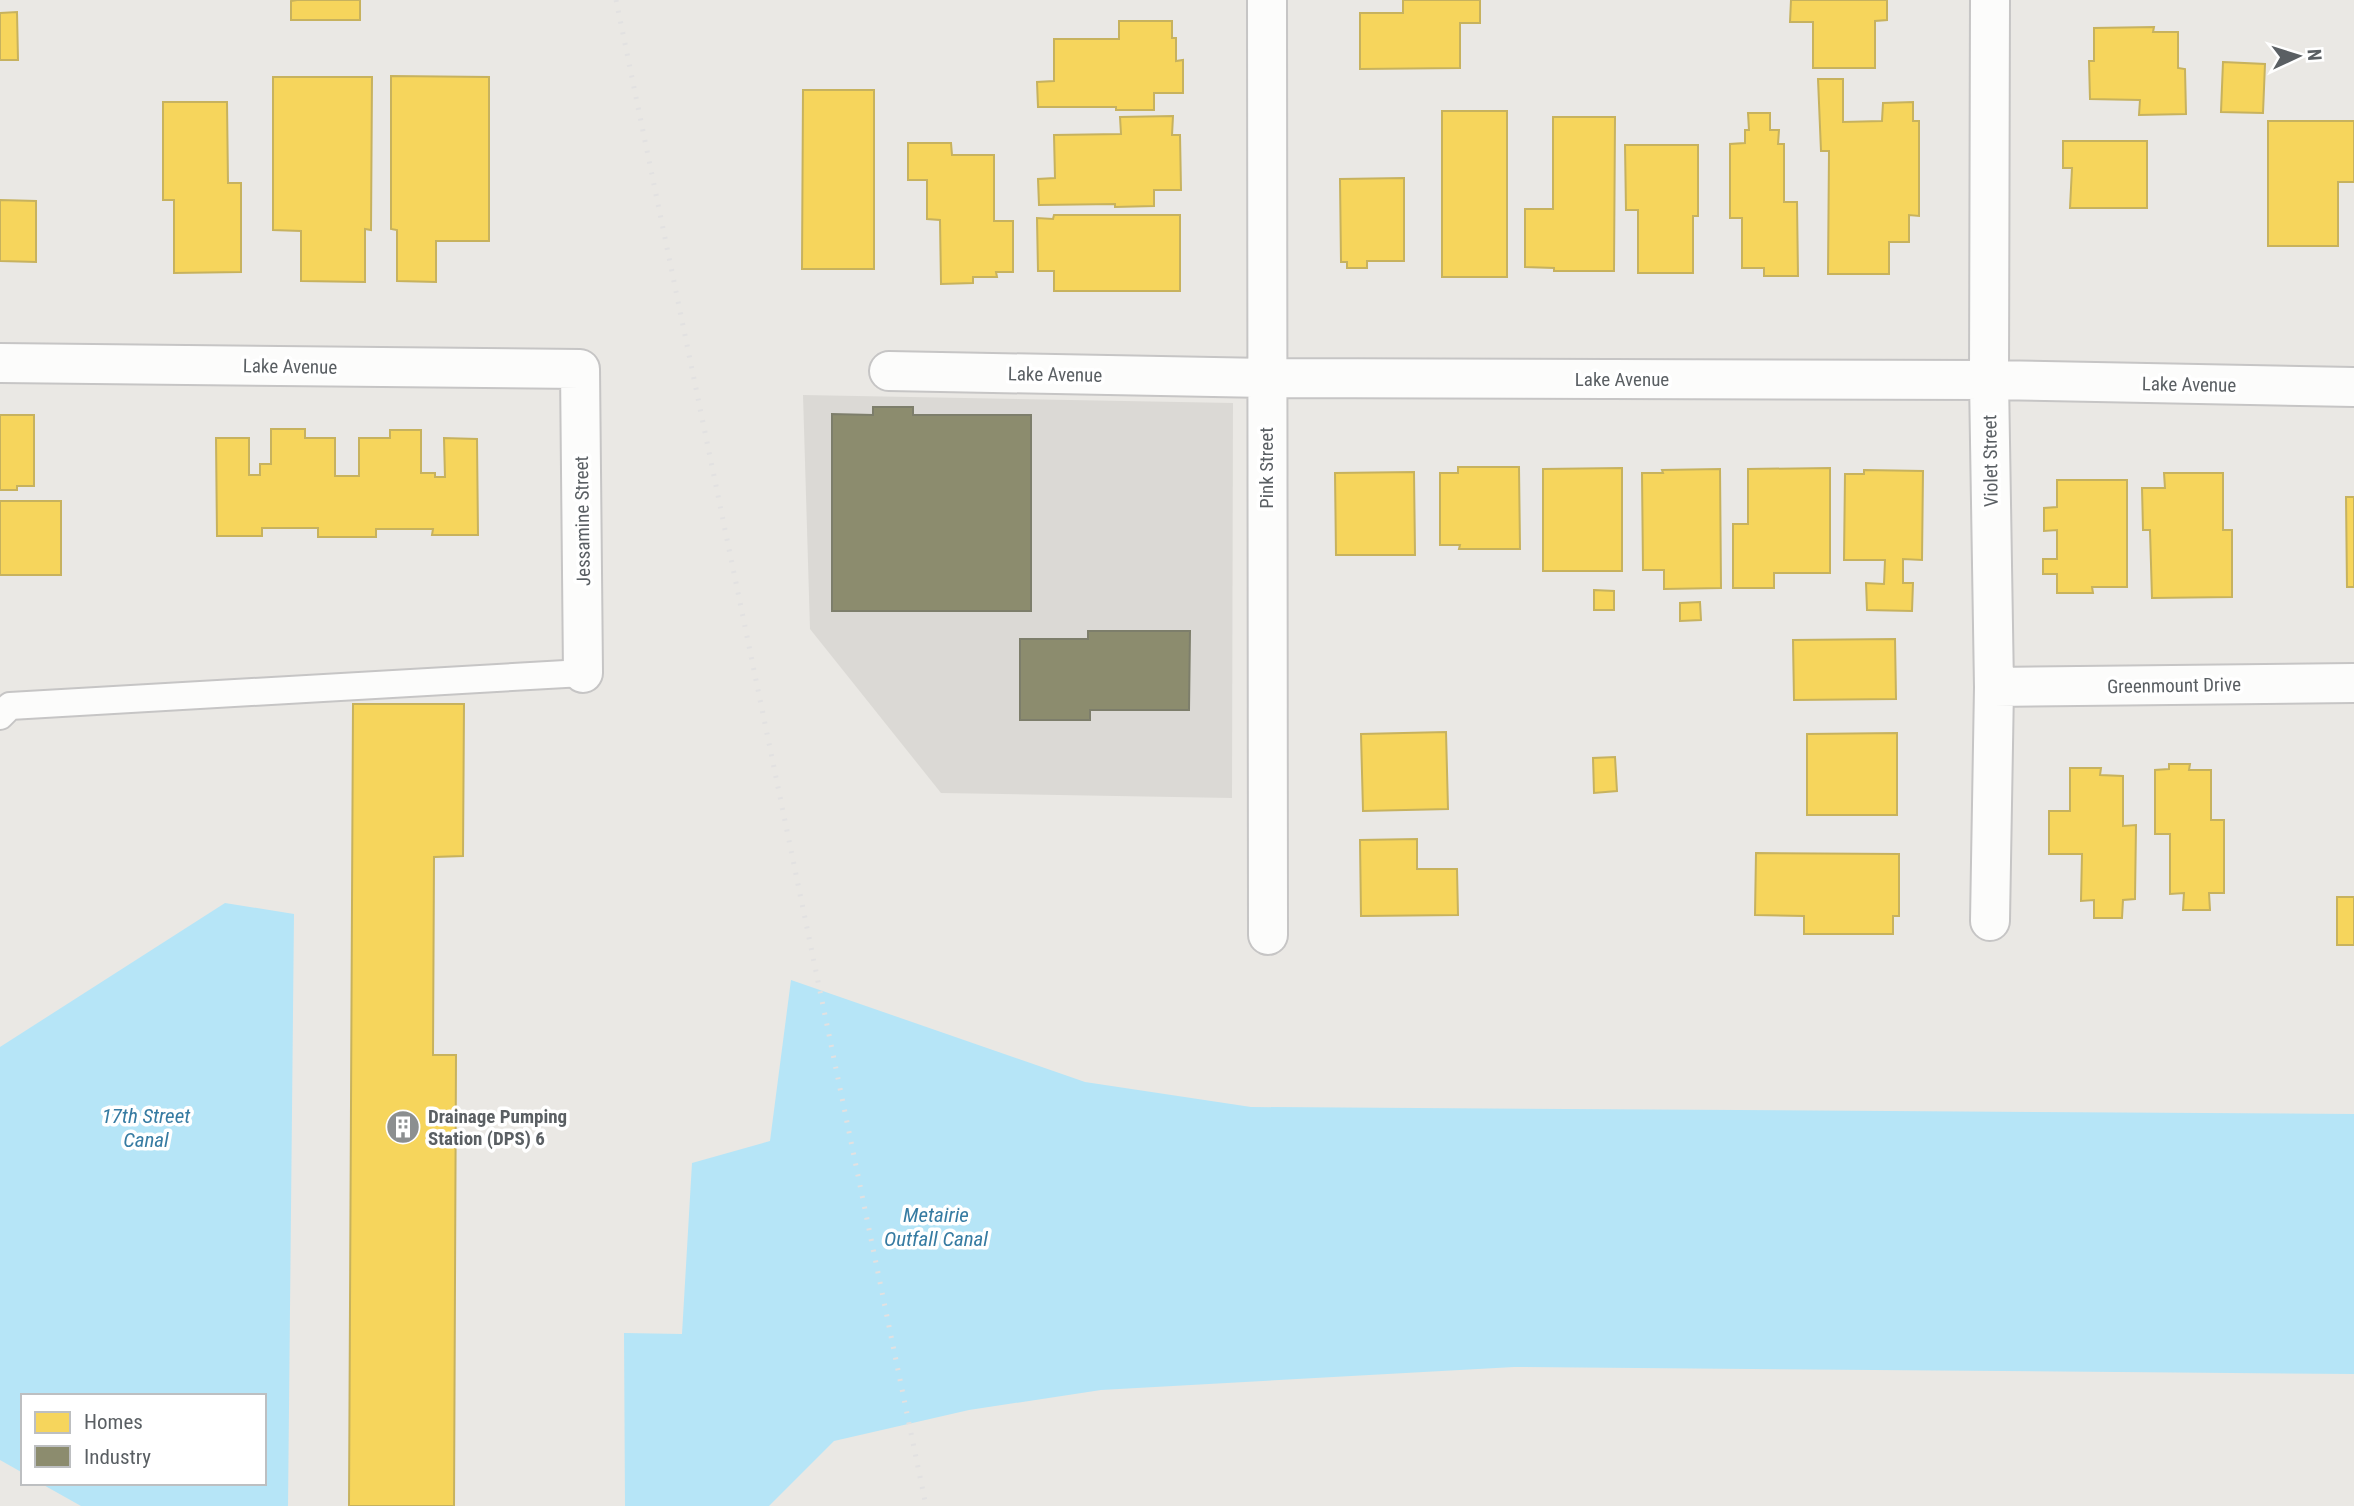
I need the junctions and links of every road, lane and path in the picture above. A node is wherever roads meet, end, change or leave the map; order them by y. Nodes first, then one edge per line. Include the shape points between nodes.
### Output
1 (1267, 0) edge
2 (1990, 0) edge
3 (0, 363) edge
4 (580, 369) joint
5 (890, 371) dead end
6 (1266, 378) junction
7 (1989, 380) junction
8 (2354, 387) edge
9 (583, 673) joint
10 (2354, 683) edge
11 (1994, 687) junction
12 (0, 716) edge
13 (1990, 921) dead end
14 (1268, 935) dead end

1 - 6 street, Pink Street
2 - 7 street, Violet Street
3 - 4 street, Lake Avenue
4 - 9 street, Jessamine Street
5 - 6 street, Lake Avenue
6 - 7 street, Lake Avenue
6 - 14 street, Pink Street
7 - 8 street, Lake Avenue
7 - 11 street, Violet Street
9 - 12 lane via 10,706
10 - 11 street, Greenmount Drive
11 - 13 street, Violet Street

